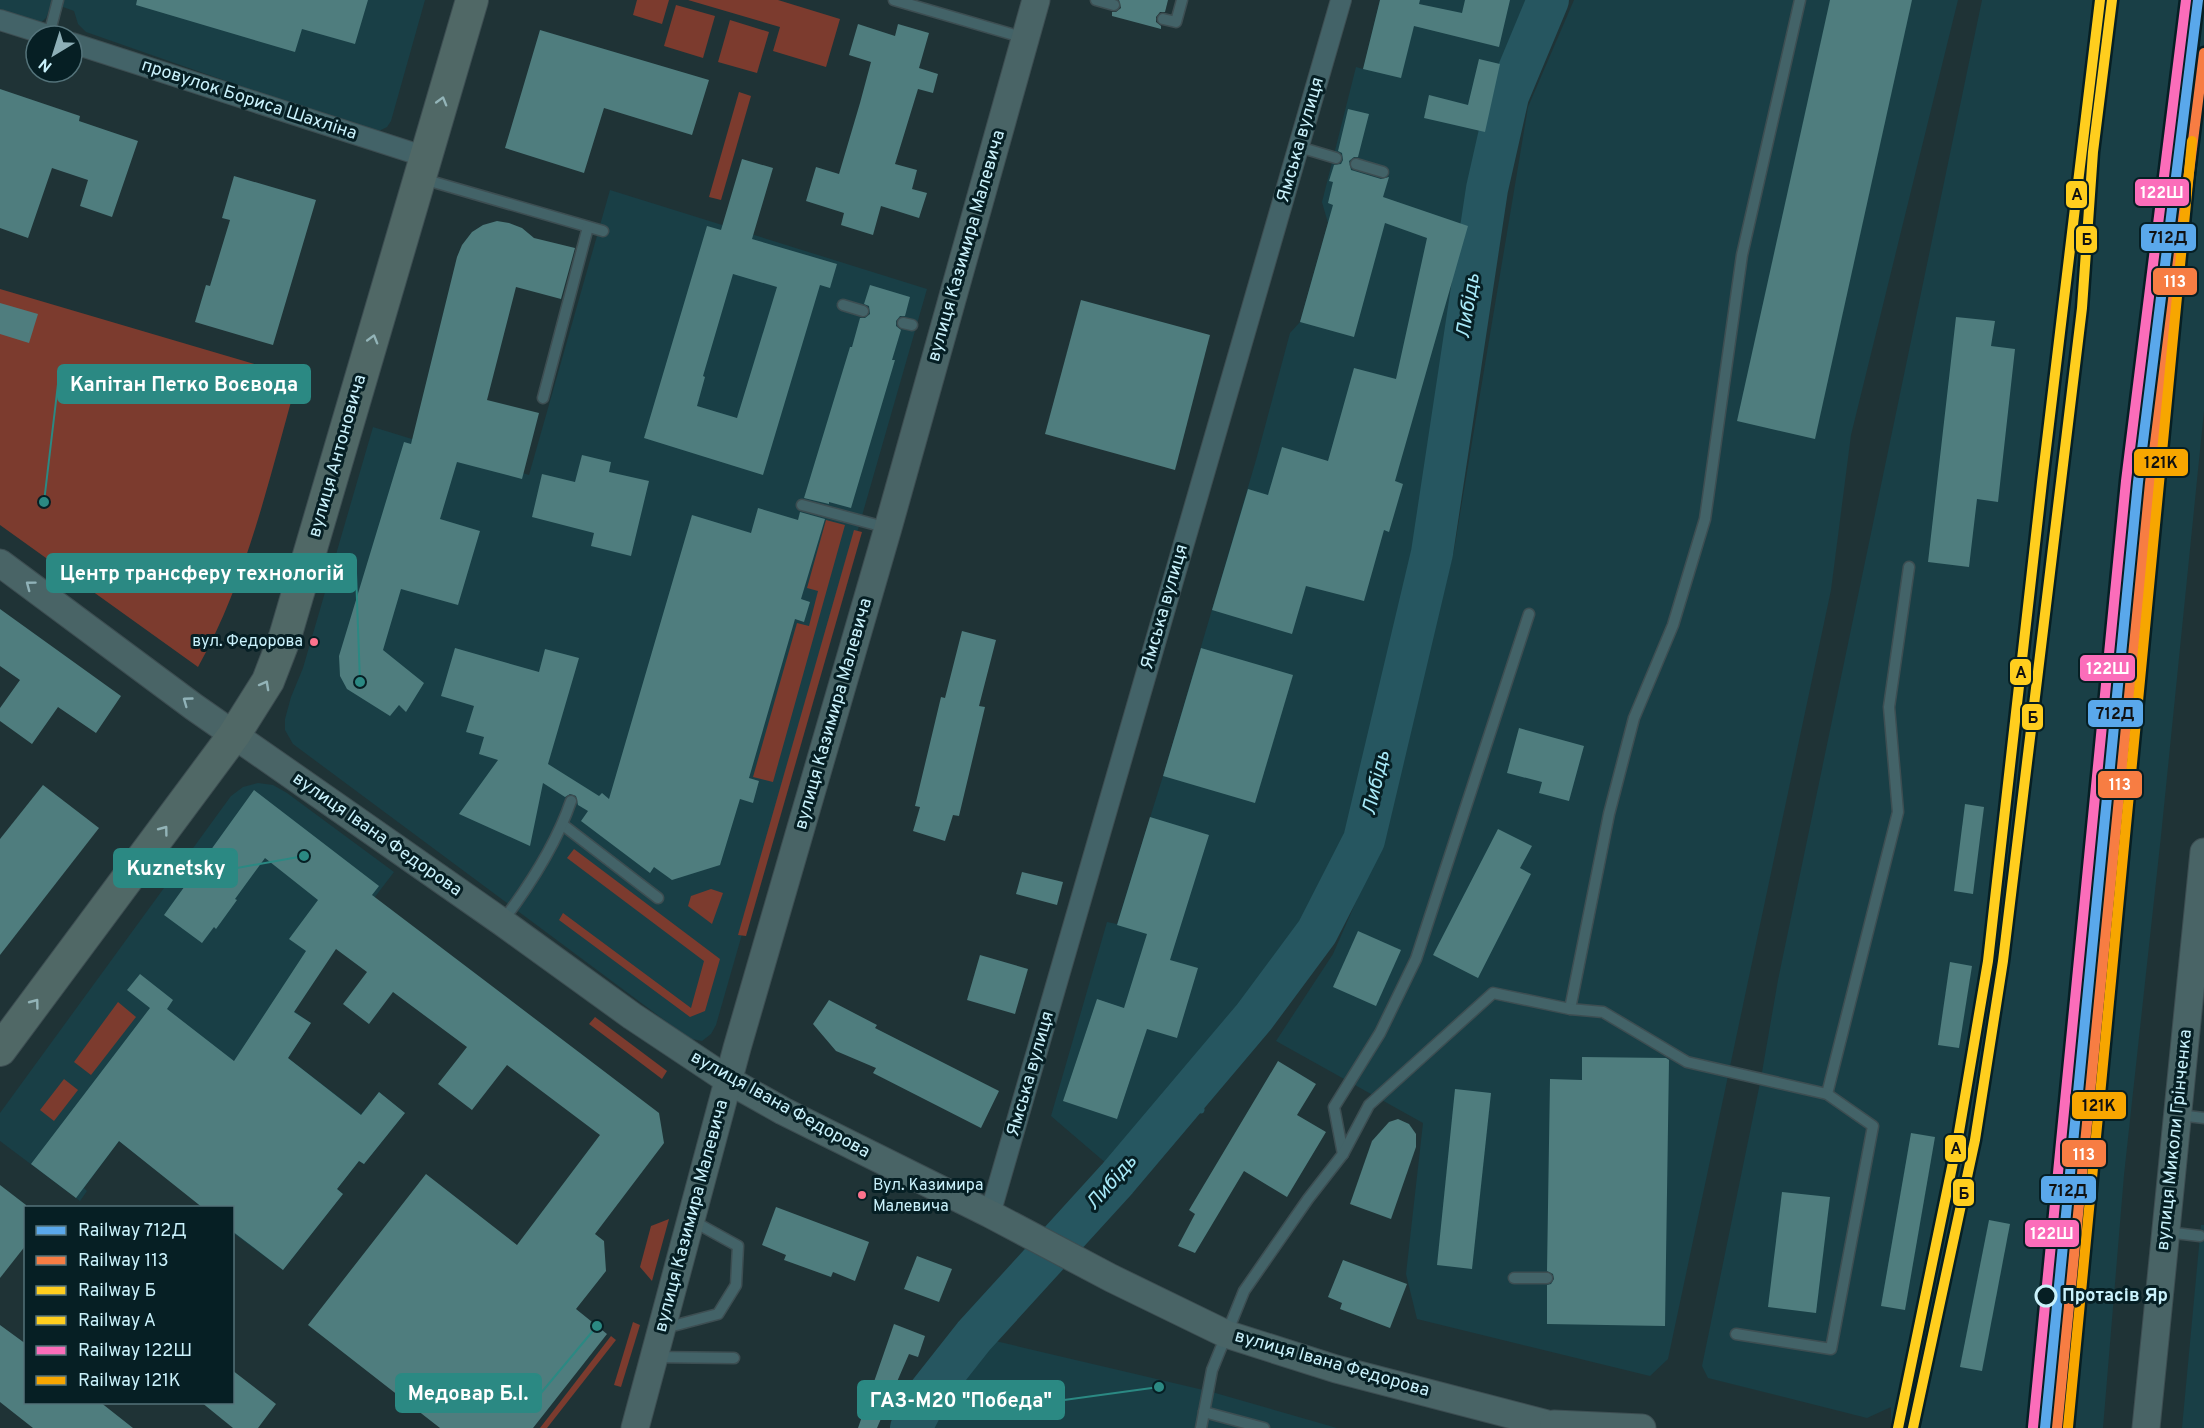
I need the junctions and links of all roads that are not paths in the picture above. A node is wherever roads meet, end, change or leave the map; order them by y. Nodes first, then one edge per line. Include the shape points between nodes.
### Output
1 (58, 0) edge
2 (472, 0) edge
3 (1036, 0) edge
4 (1096, 0) edge
5 (1182, 0) edge
6 (1341, 0) edge
7 (1800, 0) edge
8 (898, 1) edge
9 (1114, 5) dead end
10 (1163, 19) dead end
11 (0, 20) edge
12 (53, 24) edge
13 (24, 28) edge
14 (1025, 38) junction
15 (84, 47) edge
16 (1299, 147) junction
17 (1336, 158) dead end
18 (1356, 164) dead end
19 (423, 168) junction
20 (1383, 172) dead end
21 (588, 227) junction
22 (603, 231) dead end
23 (843, 305) dead end
24 (863, 310) dead end
25 (543, 398) dead end
26 (802, 505) dead end
27 (888, 528) junction
28 (0, 563) edge
29 (1909, 567) dead end
30 (1529, 615) dead end
31 (234, 735) junction
32 (571, 801) dead end
33 (563, 825) junction
34 (2204, 852) edge
35 (658, 898) dead end
36 (502, 922) junction
37 (1570, 1009) junction
38 (0, 1050) edge
39 (728, 1080) junction
40 (1827, 1094) junction
41 (2191, 1116) edge
42 (1343, 1154) junction
43 (990, 1214) junction
44 (691, 1220) junction
45 (2166, 1232) junction
46 (2200, 1236) dead end
47 (1514, 1278) dead end
48 (1547, 1278) dead end
49 (662, 1329) junction
50 (1226, 1334) junction
51 (1736, 1334) dead end
52 (654, 1358) junction
53 (734, 1358) dead end
54 (1204, 1412) junction
55 (1559, 1426) edge
56 (635, 1428) edge
57 (1201, 1428) edge
58 (1264, 1428) edge
59 (1642, 1428) edge
60 (2146, 1428) edge

1 - 12 lane
19 -> 2 main road, вулиця Антоновича
3 - 14 main road, вулиця Казимира Малевича
4 - 9 lane
5 - 10 lane via 1176,22
6 - 16 street, Ямська вулиця
7 - 37 lane via 1742,255 1705,519 1673,625 1634,718 1609,814
8 - 14 lane
11 - 13 street
14 - 27 main road, вулиця Казимира Малевича
15 - 19 street, провулок Бориса Шахліна
16 - 17 lane
16 - 43 street, Ямська вулиця
18 - 20 lane
19 - 21 lane
31 -> 19 main road, вулиця Антоновича via 268,681 285,637
21 - 22 lane
21 - 25 lane
23 - 24 lane
26 - 27 lane
27 - 39 main road, вулиця Казимира Малевича
31 -> 28 main road, вулиця Івана Федорова
29 - 40 lane via 1889,707 1898,812
30 - 42 lane via 1416,958 1380,1033 1334,1107
31 - 36 main road, вулиця Івана Федорова
38 -> 31 main road, вулиця Антоновича
32 - 33 lane
33 - 35 lane
33 - 36 lane
34 - 41 main road, вулиця Миколи Грінченка
36 - 39 main road, вулиця Івана Федорова via 691,1058
37 - 40 lane via 1603,1012 1687,1062
37 - 42 lane via 1493,993 1369,1105
39 - 43 main road, вулиця Івана Федорова
39 - 44 main road, вулиця Казимира Малевича
40 - 51 lane via 1872,1126 1831,1349
41 - 45 main road, вулиця Миколи Грінченка
42 - 50 lane via 1244,1291
43 - 50 main road, вулиця Івана Федорова
44 - 49 main road, вулиця Казимира Малевича
44 - 49 lane via 738,1246 736,1285 718,1314
45 - 46 lane
45 - 60 main road, вулиця Миколи Грінченка
47 - 48 lane
49 - 52 main road, вулиця Казимира Малевича
50 - 54 lane via 1212,1370
50 - 55 main road, вулиця Івана Федорова via 1336,1369
52 - 53 lane
52 - 56 main road, вулиця Казимира Малевича
54 - 57 lane
54 - 58 lane
55 - 59 main road, вулиця Івана Федорова

